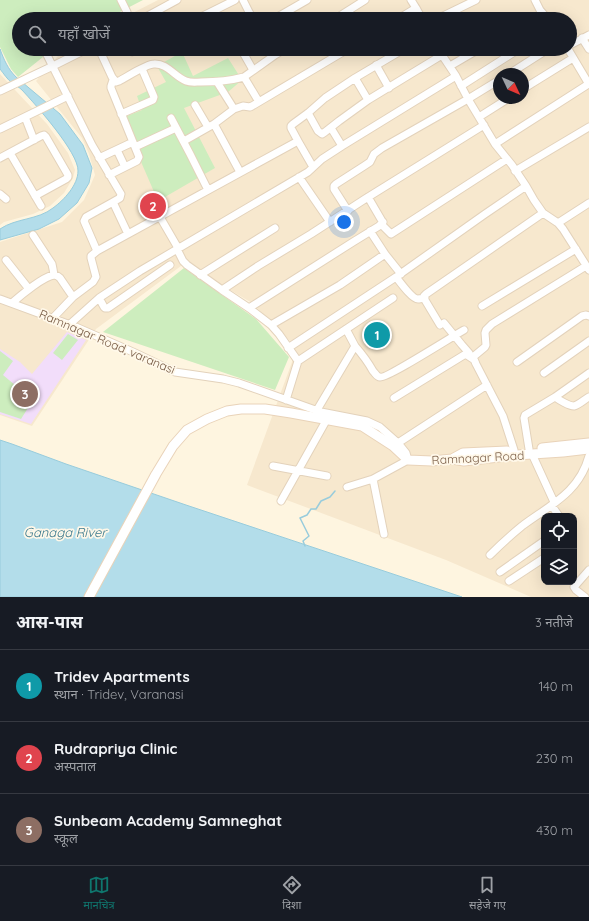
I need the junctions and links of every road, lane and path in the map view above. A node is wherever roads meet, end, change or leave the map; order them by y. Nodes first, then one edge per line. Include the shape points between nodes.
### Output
1 (121, 0) edge
2 (177, 0) edge
3 (236, 0) edge
4 (243, 0) edge
5 (307, 0) edge
6 (365, 0) edge
7 (412, 0) edge
8 (476, 0) edge
9 (538, 1) edge
10 (416, 8) junction
11 (127, 12) edge
12 (155, 12) edge
13 (211, 12) edge
14 (249, 12) edge
15 (288, 12) edge
16 (346, 12) edge
17 (409, 12) edge
18 (418, 12) edge
19 (452, 12) edge
20 (542, 12) edge
21 (589, 35) edge
22 (582, 38) junction
23 (577, 41) edge
24 (589, 49) edge
25 (48, 56) edge
26 (73, 56) edge
27 (102, 56) edge
28 (245, 56) edge
29 (269, 56) edge
30 (336, 56) edge
31 (392, 56) edge
32 (434, 56) edge
33 (443, 56) edge
34 (467, 56) edge
35 (508, 56) edge
36 (537, 56) edge
37 (573, 58) joint
38 (376, 65) junction
39 (53, 66) junction
40 (450, 66) junction
41 (518, 68) edge
42 (142, 69) junction
43 (253, 70) junction
44 (456, 76) junction
45 (244, 77) junction
46 (355, 78) junction
47 (114, 80) junction
48 (217, 82) junction
49 (493, 84) edge
50 (461, 86) junction
51 (529, 86) edge
52 (389, 88) junction
53 (0, 91) edge
54 (68, 96) junction
55 (468, 99) junction
56 (368, 100) junction
57 (259, 102) junction
58 (500, 104) edge
59 (195, 105) dead end
60 (234, 110) junction
61 (308, 113) junction
62 (121, 114) junction
63 (25, 117) junction
64 (479, 117) junction
65 (171, 118) dead end
66 (211, 125) junction
67 (484, 126) junction
68 (589, 127) edge
69 (176, 128) junction
70 (331, 128) junction
71 (0, 129) edge
72 (34, 140) junction
73 (184, 141) junction
74 (298, 141) junction
75 (494, 144) junction
76 (134, 145) junction
77 (342, 146) junction
78 (117, 150) junction
79 (10, 153) junction
80 (0, 158) edge
81 (100, 158) junction
82 (507, 159) junction
83 (125, 167) junction
84 (313, 167) junction
85 (515, 171) junction
86 (240, 172) junction
87 (109, 175) junction
88 (298, 177) junction
89 (526, 186) junction
90 (208, 190) junction
91 (35, 196) junction
92 (368, 197) junction
93 (114, 202) junction
94 (589, 203) edge
95 (41, 206) dead end
96 (348, 211) junction
97 (542, 213) junction
98 (160, 216) junction
99 (330, 222) junction
100 (558, 223) junction
101 (381, 224) junction
102 (275, 228) dead end
103 (370, 231) junction
104 (128, 234) junction
105 (33, 235) dead end
106 (177, 249) junction
107 (576, 249) junction
108 (97, 251) junction
109 (385, 254) junction
110 (6, 260) dead end
111 (170, 265) dead end
112 (588, 268) edge
113 (54, 275) junction
114 (134, 275) junction
115 (200, 275) junction
116 (398, 276) junction
117 (141, 286) junction
118 (29, 290) junction
119 (222, 290) junction
120 (73, 297) junction
121 (99, 298) junction
122 (394, 298) dead end
123 (425, 298) junction
124 (0, 299) edge
125 (12, 303) junction
126 (482, 306) dead end
127 (249, 308) junction
128 (589, 316) edge
129 (52, 319) junction
130 (69, 325) junction
131 (271, 325) junction
132 (346, 329) junction
133 (464, 330) dead end
134 (454, 336) junction
135 (589, 341) edge
136 (355, 346) junction
137 (288, 348) junction
138 (471, 356) junction
139 (298, 361) junction
140 (517, 362) dead end
141 (544, 373) dead end
142 (589, 374) edge
143 (487, 385) junction
144 (589, 397) edge
145 (394, 398) dead end
146 (555, 398) junction
147 (286, 400) junction
148 (317, 410) junction
149 (327, 419) junction
150 (398, 443) junction
151 (589, 443) edge
152 (589, 449) edge
153 (514, 450) junction
154 (530, 452) junction
155 (589, 456) edge
156 (452, 459) junction
157 (408, 460) junction
158 (272, 466) dead end
159 (298, 471) junction
160 (327, 476) dead end
161 (373, 479) junction
162 (348, 487) dead end
163 (281, 501) dead end
164 (552, 506) junction
165 (557, 513) edge
166 (384, 534) dead end
167 (541, 543) edge
168 (490, 555) dead end
169 (541, 560) edge
170 (589, 570) edge
171 (500, 572) dead end
172 (509, 582) dead end
173 (89, 597) edge
174 (585, 597) edge

1 - 11 street
2 - 12 street
3 - 13 street
4 - 14 street
5 - 15 street
6 - 16 street
7 - 10 street
8 - 19 street
9 - 20 street
10 - 17 street
10 - 18 street
21 - 22 street
22 - 23 street
22 - 24 street
25 - 39 street
26 - 39 street
27 - 47 street
28 - 43 street
29 - 43 street
30 - 57 street
31 - 38 street
32 - 52 street
33 - 40 street
34 - 40 street
35 - 50 street
36 - 41 street
37 - 51 street
37 - 75 street via 587,85
38 - 46 street
38 - 52 street
39 - 53 street
39 - 54 street
40 - 44 street
42 - 47 street via 119,81
42 - 48 street via 160,64 187,81
42 - 62 street via 154,98
43 - 45 street
44 - 50 street
44 - 77 street
45 - 48 street
45 - 57 street
46 - 56 street
46 - 61 street
47 - 62 street via 111,88
48 - 60 street
49 - 55 street
50 - 55 street
52 - 56 street
54 - 63 street
54 - 81 street
55 - 64 street
55 - 96 street via 382,148 374,154 370,162 336,184 334,189
56 - 70 street
57 - 60 street via 250,107 243,106
58 - 64 street
59 - 66 street
60 - 66 street
61 - 70 street via 320,133
61 - 74 street via 291,126
62 - 76 street
63 - 71 street
63 - 72 street
64 - 67 street
65 - 69 street
66 - 73 street
66 - 86 street
67 - 75 street
67 - 92 street
68 - 85 street
69 - 73 street
69 - 76 street
70 - 77 street
72 - 79 street
72 - 91 street via 44,135 46,137 68,175 66,179
73 - 90 street
74 - 84 street
74 - 86 street
75 - 82 street
76 - 78 street
76 - 83 street via 139,159
77 - 84 street
78 - 81 street
78 - 83 street
79 - 80 street
79 - 91 street
81 - 87 street
82 - 85 street
82 - 101 street via 391,234
83 - 87 street
84 - 88 street
85 - 89 street
86 - 90 street
87 - 93 street via 121,194
88 - 99 street
88 - 106 street
89 - 97 street
89 - 116 street
90 - 98 street
91 - 95 street
92 - 96 street
92 - 101 street via 381,217
93 - 104 street
93 - 108 street via 84,219
94 - 100 street
96 - 99 street
97 - 100 street
97 - 123 street via 426,294
98 - 104 street
98 - 106 street
99 - 119 street
100 - 107 street
101 - 103 street
102 - 115 street
103 - 109 street
103 - 127 street
104 - 108 street
105 - 113 street via 52,264
106 - 114 street
106 - 115 street via 187,265
107 - 112 street
107 - 126 street
108 - 120 street via 91,256 95,280
109 - 116 street
109 - 131 street via 340,285
110 - 118 street
111 - 117 street
112 - 138 street via 492,324 485,333 485,347
113 - 118 street
113 - 120 street via 60,278
114 - 117 street
114 - 121 street
115 - 119 street
116 - 123 street via 415,299
116 - 137 street
117 - 121 street via 108,308 104,307
118 - 125 street
119 - 127 street
120 - 129 street
121 - 130 street
122 - 132 street
123 - 134 street via 442,324
124 - 125 street, Ramnagar Road, varanasi
125 - 129 street, Ramnagar Road, varanasi
127 - 131 street
128 - 140 street via 582,316
129 - 130 street, Ramnagar Road, varanasi
130 - 147 street, Ramnagar Road, varanasi via 175,372 239,383
131 - 137 street
132 - 136 street
132 - 139 street
133 - 134 street
134 - 136 street via 382,377 375,374
134 - 138 street
135 - 141 street
136 - 148 street
137 - 139 street
138 - 143 street
138 - 145 street via 464,355
139 - 147 street
142 - 146 street
143 - 150 street
143 - 153 street via 503,416
144 - 146 street via 574,406
146 - 154 street via 524,416
147 - 148 street, Ramnagar Road, varanasi
148 - 150 street, Ramnagar Road, varanasi via 367,421 380,427
149 - 157 main road via 362,426 393,446
149 - 159 street
149 - 173 main road via 265,409 241,408 207,419 187,430 173,446
150 - 157 street, Ramnagar Road, varanasi
151 - 154 main road
152 - 154 main road, Ramnagar Road
153 - 154 main road
153 - 156 main road via 463,453
154 - 156 main road, Ramnagar Road via 464,461
154 - 164 street via 554,502
155 - 164 street via 575,484
156 - 157 main road, Ramnagar Road
157 - 161 street
158 - 159 street
159 - 160 street
159 - 163 street
161 - 162 street
161 - 166 street
164 - 165 street
164 - 168 street via 523,526
167 - 171 street
169 - 172 street
170 - 174 street via 574,587

